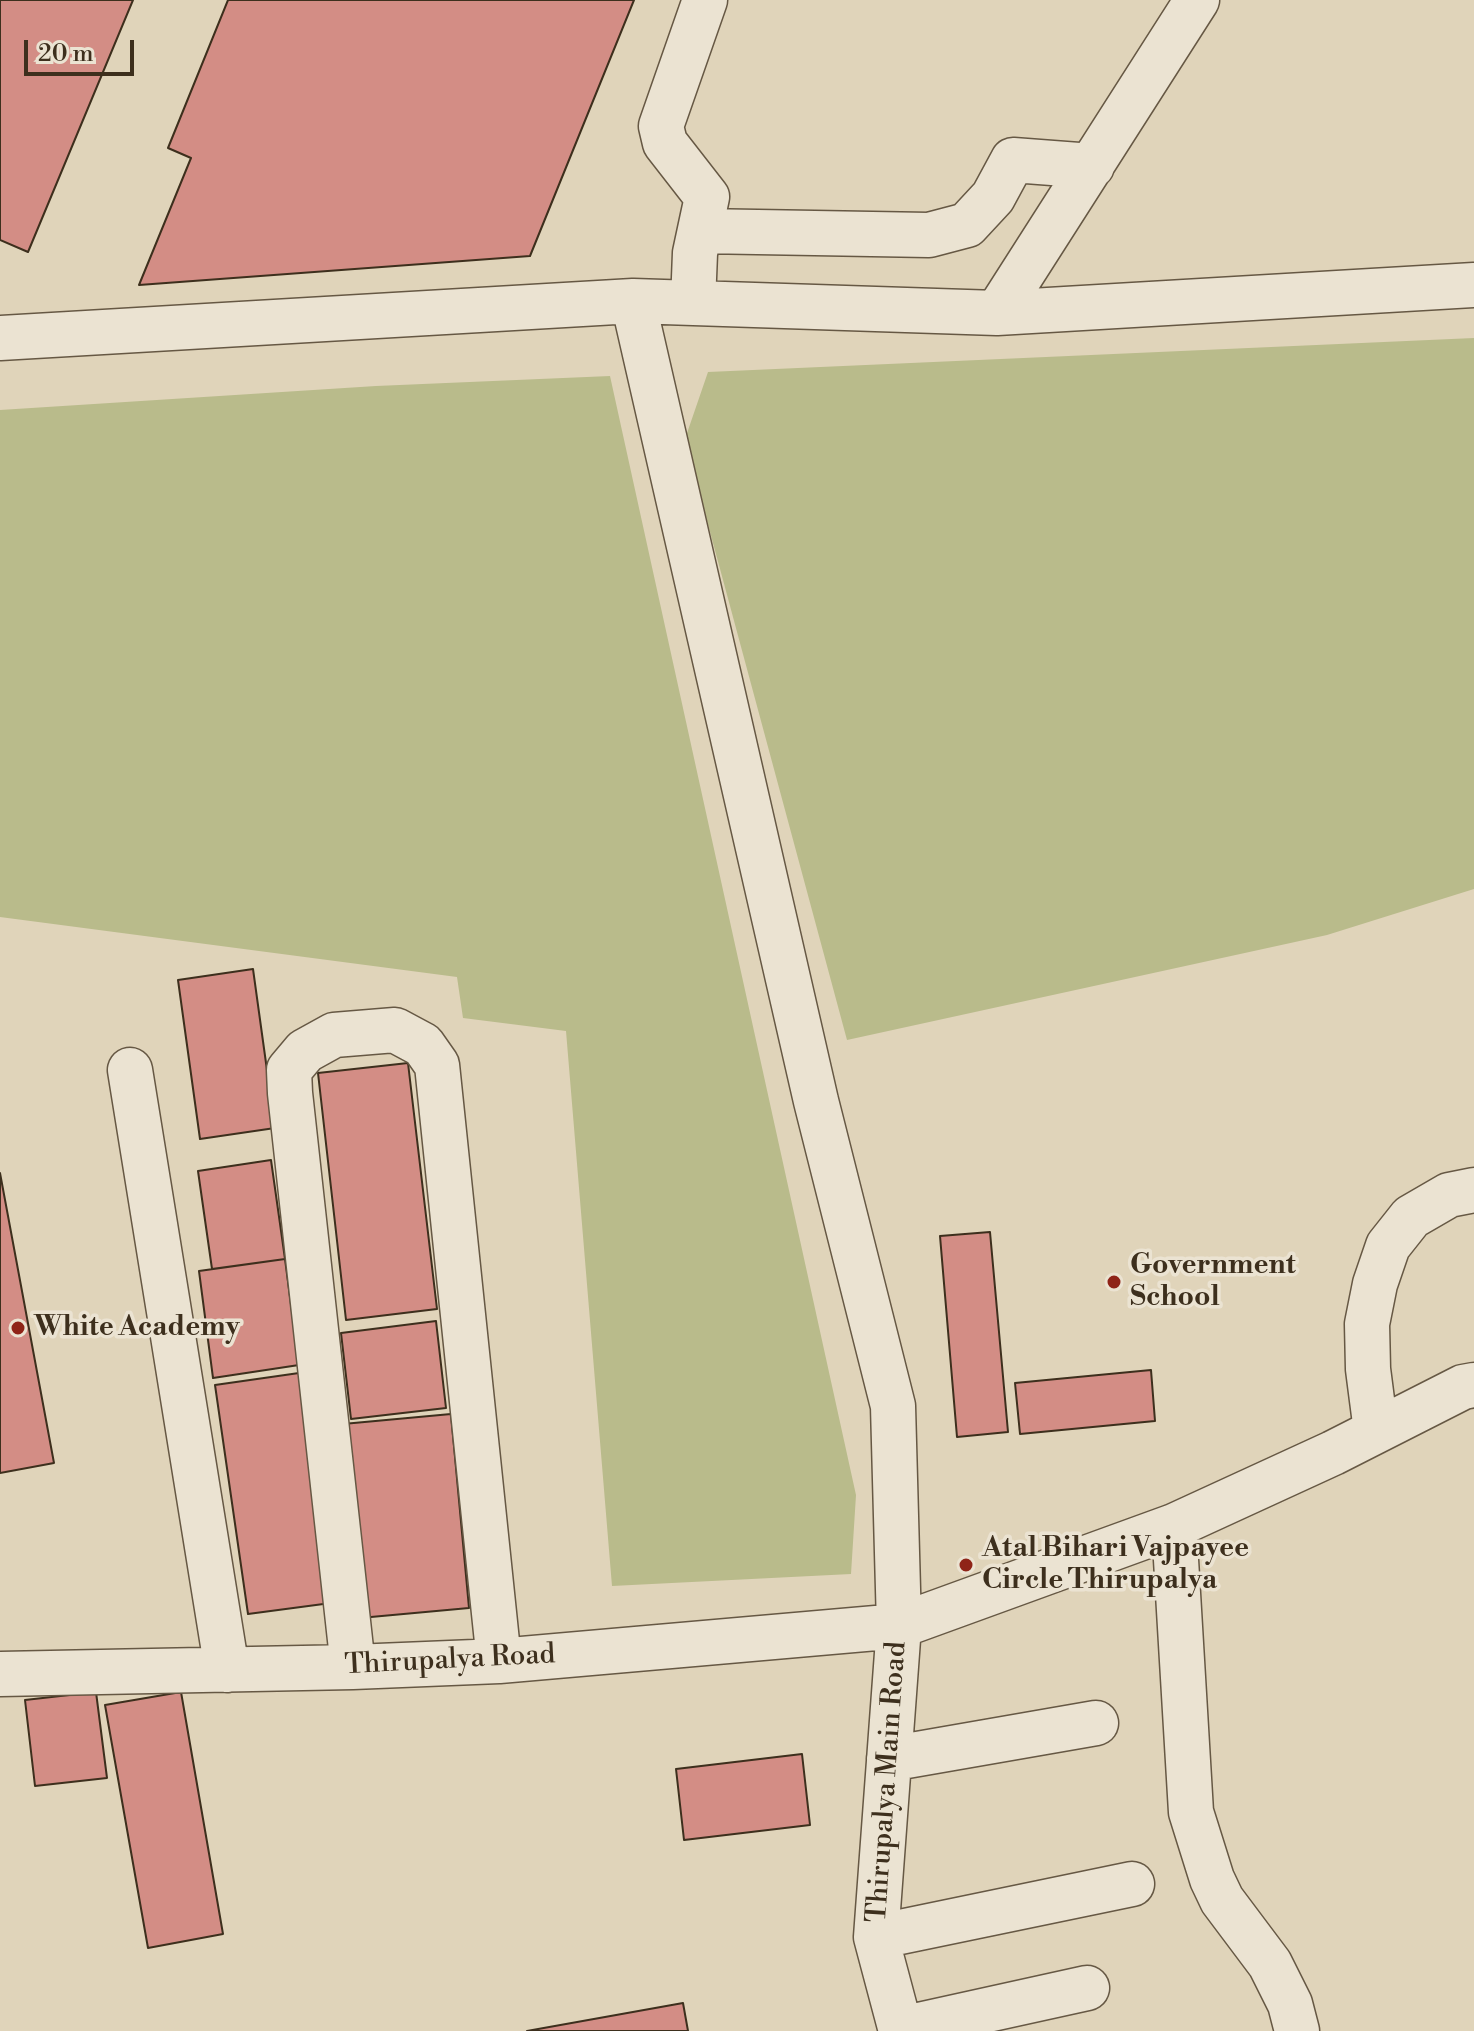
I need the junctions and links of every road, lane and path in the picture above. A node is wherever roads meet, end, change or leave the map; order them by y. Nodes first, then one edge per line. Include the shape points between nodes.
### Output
1 (705, 0) edge
2 (1197, 0) edge
3 (1092, 166) junction
4 (700, 231) junction
5 (1474, 285) edge
6 (633, 301) junction
7 (693, 303) junction
8 (997, 313) junction
9 (0, 338) edge
10 (130, 1070) dead end
11 (1474, 1190) edge
12 (1474, 1385) edge
13 (1376, 1431) junction
14 (1174, 1526) junction
15 (899, 1626) junction
16 (499, 1661) junction
17 (353, 1667) junction
18 (227, 1670) junction
19 (0, 1674) edge
20 (1096, 1723) dead end
21 (889, 1759) junction
22 (1132, 1884) dead end
23 (876, 1937) junction
24 (1087, 1988) dead end
25 (901, 2030) edge
26 (1297, 2031) edge

1 - 4 street via 661,126 665,143 707,197
2 - 3 street
3 - 4 street via 1013,160 993,197 967,225 929,235
3 - 8 street
4 - 7 street
5 - 8 street
6 - 7 street
6 - 9 street
6 - 15 street via 812,1086 893,1406
7 - 8 street
10 - 18 street
11 - 13 street via 1449,1195 1411,1217 1388,1246 1367,1324
12 - 13 street, Thirupalya Main Road
13 - 14 street, Thirupalya Main Road
14 - 15 street, Thirupalya Main Road
14 - 26 street via 1191,1812 1222,1900 1270,1964
15 - 16 street, Thirupalya Road
15 - 21 street, Thirupalya Main Road
16 - 17 street, Thirupalya Road
16 - 17 street via 437,1065 423,1045 395,1030 334,1035 305,1051 289,1070
17 - 18 street, Thirupalya Road
18 - 19 street, Thirupalya Road
20 - 21 street
21 - 23 street, Thirupalya Main Road
22 - 23 street
23 - 25 street, Thirupalya Main Road
24 - 25 street

